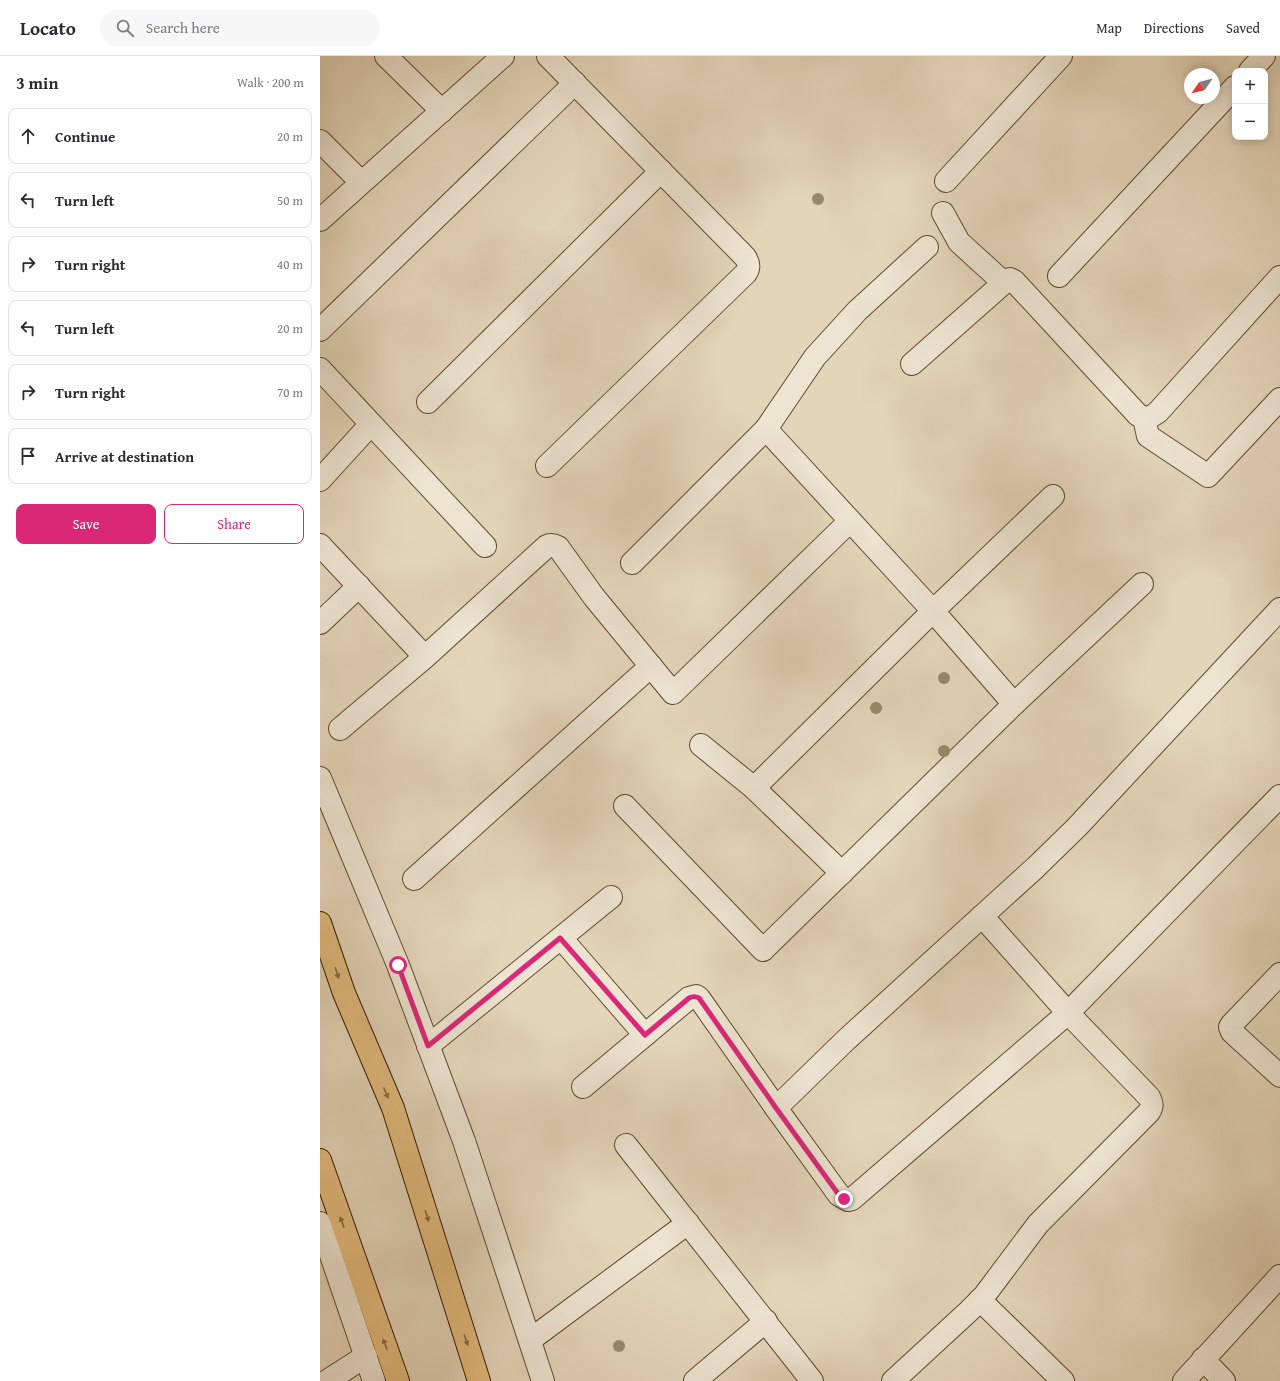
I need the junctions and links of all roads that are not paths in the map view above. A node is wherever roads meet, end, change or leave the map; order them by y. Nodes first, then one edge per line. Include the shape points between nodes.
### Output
1 (386, 56) edge
2 (503, 56) edge
3 (548, 56) edge
4 (1060, 56) edge
5 (1264, 56) edge
6 (1253, 68) edge
7 (575, 83) junction
8 (1232, 90) edge
9 (442, 111) junction
10 (320, 141) edge
11 (661, 171) junction
12 (946, 181) dead end
13 (361, 182) junction
14 (943, 213) dead end
15 (320, 220) edge
16 (928, 247) dead end
17 (1059, 276) dead end
18 (1280, 277) edge
19 (1004, 283) junction
20 (320, 330) edge
21 (912, 364) dead end
22 (320, 369) edge
23 (1280, 399) edge
24 (428, 402) dead end
25 (1144, 418) junction
26 (371, 424) junction
27 (766, 429) junction
28 (547, 466) dead end
29 (320, 480) edge
30 (1053, 496) dead end
31 (850, 521) junction
32 (320, 545) edge
33 (485, 546) dead end
34 (632, 564) dead end
35 (1142, 584) dead end
36 (359, 586) junction
37 (1280, 609) edge
38 (933, 611) junction
39 (320, 624) edge
40 (426, 657) junction
41 (651, 666) junction
42 (1014, 704) junction
43 (340, 729) dead end
44 (701, 745) dead end
45 (320, 778) edge
46 (754, 788) junction
47 (1280, 796) edge
48 (625, 806) dead end
49 (842, 873) junction
50 (414, 878) dead end
51 (611, 897) dead end
52 (982, 916) junction
53 (320, 922) edge
54 (560, 938) junction
55 (1280, 974) edge
56 (1068, 1013) junction
57 (645, 1035) junction
58 (428, 1046) junction
59 (1280, 1076) edge
60 (583, 1087) dead end
61 (776, 1108) junction
62 (626, 1145) dead end
63 (320, 1160) edge
64 (320, 1223) edge
65 (688, 1223) junction
66 (325, 1254) edge
67 (1280, 1276) edge
68 (980, 1300) junction
69 (766, 1321) junction
70 (530, 1340) junction
71 (366, 1356) junction
72 (1204, 1359) junction
73 (327, 1381) edge
74 (374, 1381) edge
75 (398, 1381) edge
76 (480, 1381) edge
77 (543, 1381) edge
78 (695, 1381) edge
79 (812, 1381) edge
80 (893, 1381) edge
81 (1063, 1381) edge
82 (1184, 1381) edge
83 (1224, 1381) edge

1 - 9 street
2 - 9 street
3 - 7 street
4 - 12 street
5 - 6 street
7 - 11 street
7 - 20 street
8 - 17 street
9 - 13 street
10 - 13 street
11 - 24 street
11 - 28 street via 745,257 749,269
13 - 15 street
14 - 19 street via 958,242
16 - 27 street via 857,311 815,358
18 - 25 street via 1158,412
19 - 21 street
19 - 25 street via 1014,281 1138,415
22 - 26 street
23 - 25 street via 1208,476 1148,436
26 - 29 street
26 - 33 street
27 - 31 street
27 - 34 street
30 - 38 street
31 - 38 street
31 - 41 street via 673,693
32 - 36 street
35 - 42 street
36 - 39 street
36 - 40 street
37 - 52 street via 1077,827
38 - 42 street
38 - 46 street
40 - 41 street via 547,546 554,545
40 - 43 street
41 - 50 street
42 - 49 street
44 - 46 street
45 - 58 street via 398,965
46 - 49 street
47 - 56 street
48 - 49 street via 763,950
51 - 54 street
52 - 56 street
52 - 61 street via 847,1039
53 -> 76 main road via 344,993 393,1108
54 - 57 street
54 - 58 street
55 - 59 street via 1230,1028
56 - 61 street via 852,1199 848,1200 839,1195
56 - 68 street via 1149,1097 1152,1108 1038,1224
57 - 60 street
57 - 61 street via 689,998 696,996
58 - 70 street via 464,1140
62 - 65 street
75 -> 63 main road
64 - 66 street
65 - 69 street
65 - 70 street
66 - 71 street
67 - 72 street
68 - 80 street
68 - 81 street
69 - 78 street
69 - 79 street
70 - 77 street
71 - 73 street
71 - 74 street
72 - 82 street
72 - 83 street

